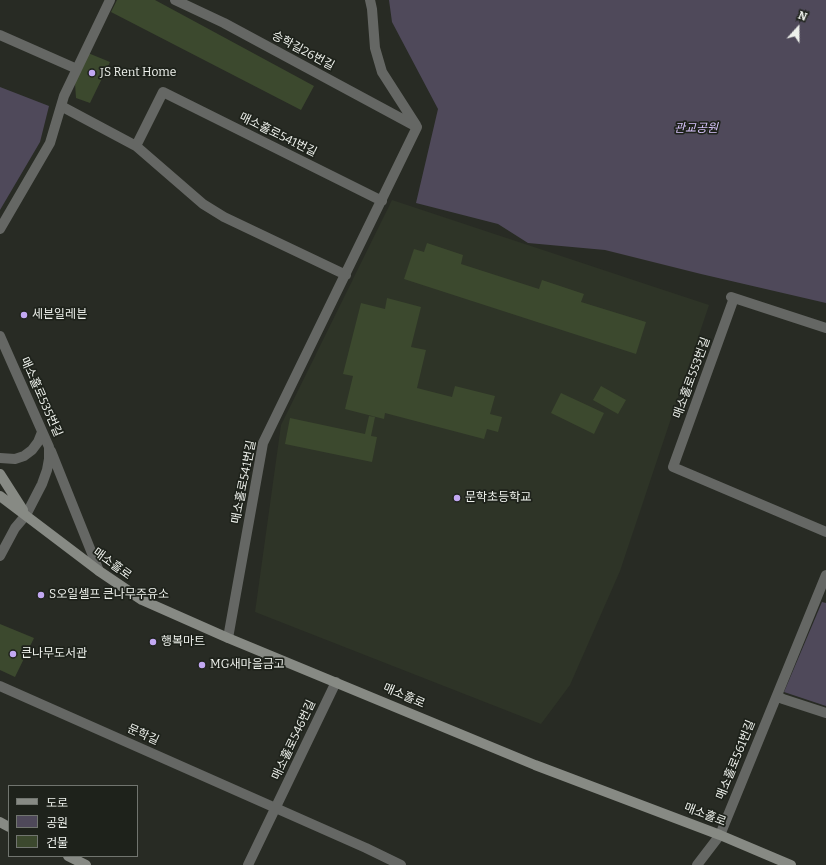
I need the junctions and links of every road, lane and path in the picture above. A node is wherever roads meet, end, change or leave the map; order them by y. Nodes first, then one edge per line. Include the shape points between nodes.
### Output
1 (110, 0) edge
2 (175, 0) edge
3 (370, 0) edge
4 (0, 35) edge
5 (77, 69) junction
6 (61, 106) junction
7 (417, 127) junction
8 (136, 146) junction
9 (382, 201) junction
10 (0, 229) edge
11 (346, 275) junction
12 (826, 328) edge
13 (0, 336) edge
14 (42, 432) junction
15 (49, 447) junction
16 (0, 458) edge
17 (0, 474) edge
18 (0, 496) edge
19 (26, 515) junction
20 (826, 532) edge
21 (0, 556) edge
22 (99, 571) junction
23 (826, 575) edge
24 (822, 595) edge
25 (228, 638) junction
26 (336, 682) junction
27 (0, 686) edge
28 (777, 696) junction
29 (826, 713) edge
30 (276, 808) junction
31 (720, 835) junction
32 (70, 857) edge
33 (86, 865) edge
34 (248, 865) edge
35 (401, 865) edge
36 (697, 865) edge
37 (791, 865) edge

1 - 5 street
2 - 7 street, 승학길26번길 via 224,23
3 - 7 street via 375,48 382,72
4 - 5 street
5 - 6 street
6 - 8 street
6 - 10 street via 50,143
7 - 9 street, 매소홀로541번길
8 - 9 street, 매소홀로541번길 via 163,92
8 - 11 street via 203,204 224,217
9 - 11 street, 매소홀로541번길
11 - 25 street, 매소홀로541번길 via 263,443
12 - 20 street, 매소홀로553번길 via 733,297 673,467
13 - 14 street, 매소홀로535번길
14 - 15 street, 매소홀로535번길
14 - 16 street via 38,442 24,456 15,459
15 - 19 street, 매소홀로535번길 via 47,470
15 - 22 street
17 - 19 main road
18 - 19 main road, 매소홀로
19 - 21 street via 15,528
19 - 22 main road, 매소홀로
22 - 25 main road, 매소홀로 via 142,600
23 - 24 street, 매소홀로561번길
24 - 28 street, 매소홀로561번길
25 - 26 main road, 매소홀로
26 - 30 street, 매소홀로546번길
26 - 31 main road, 매소홀로 via 535,765
27 - 30 street, 문학길
28 - 29 street
28 - 31 street, 매소홀로561번길
30 - 34 street, 매소홀로546번길
30 - 35 street
31 - 36 street, 매소홀로561번길
31 - 37 main road, 매소홀로
32 - 33 main road

